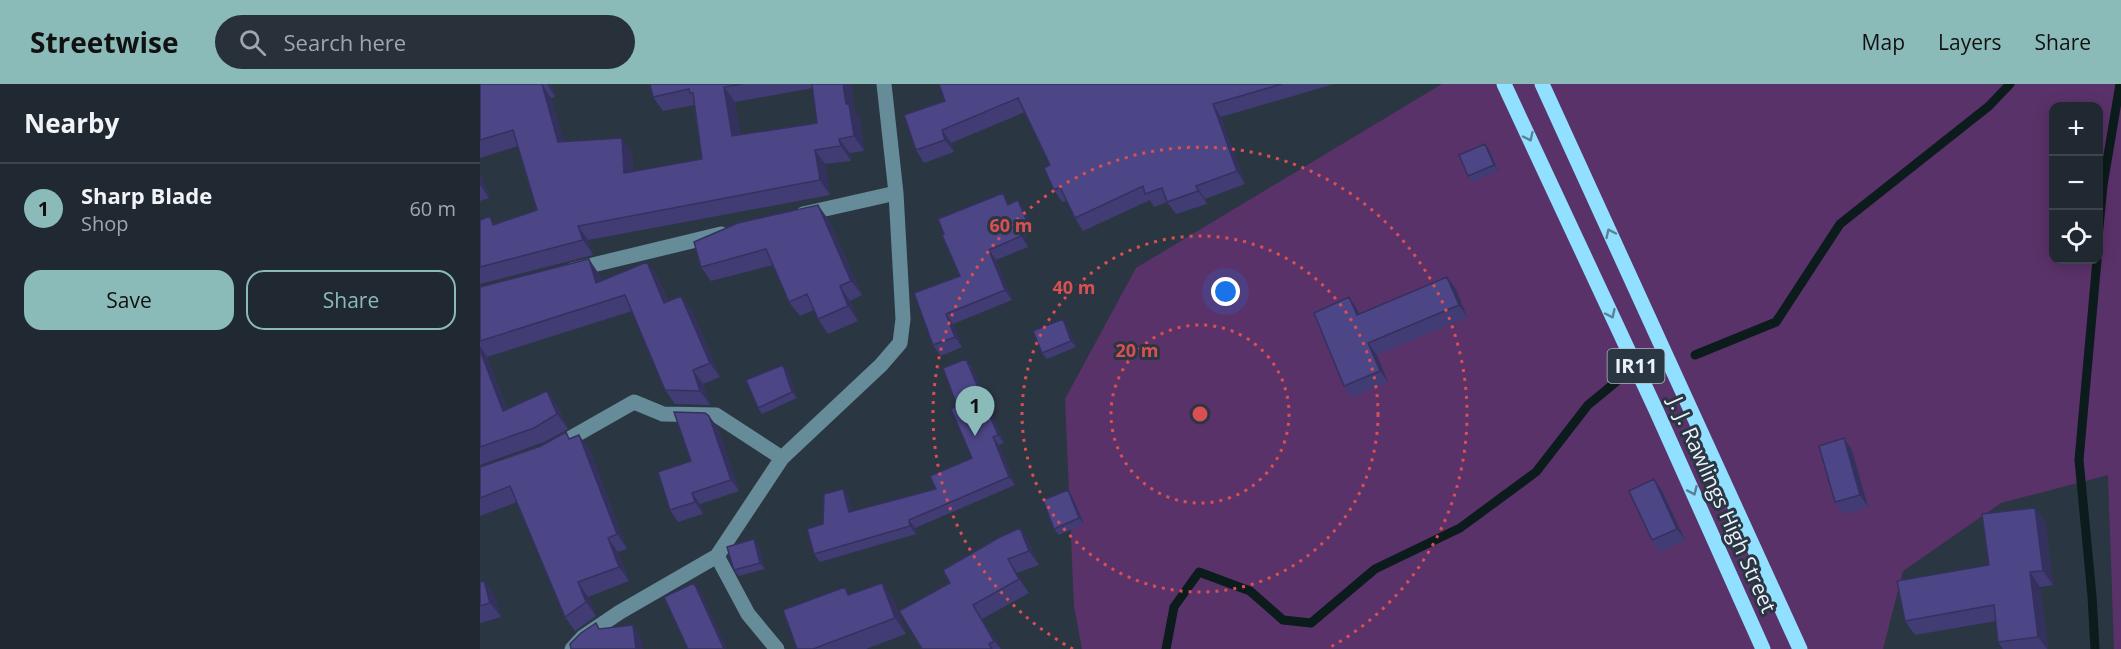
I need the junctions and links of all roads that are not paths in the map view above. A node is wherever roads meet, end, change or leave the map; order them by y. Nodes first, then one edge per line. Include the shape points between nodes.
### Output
1 (884, 84) edge
2 (1504, 84) edge
3 (1542, 84) edge
4 (896, 193) junction
5 (788, 218) edge
6 (733, 231) edge
7 (562, 272) edge
8 (536, 455) edge
9 (782, 458) junction
10 (717, 556) junction
11 (572, 649) edge
12 (777, 649) edge
13 (1763, 649) edge
14 (1800, 649) edge

1 - 4 street
2 -> 13 main road, J. J. Rawlings High Street / IR11
14 -> 3 main road, J. J. Rawlings High Street / IR11
4 - 5 street
4 - 9 street via 903,319 900,343
6 - 7 street
8 - 9 street via 634,402 663,414 716,415
9 - 10 street
10 - 11 street via 620,612
10 - 12 street via 748,614

